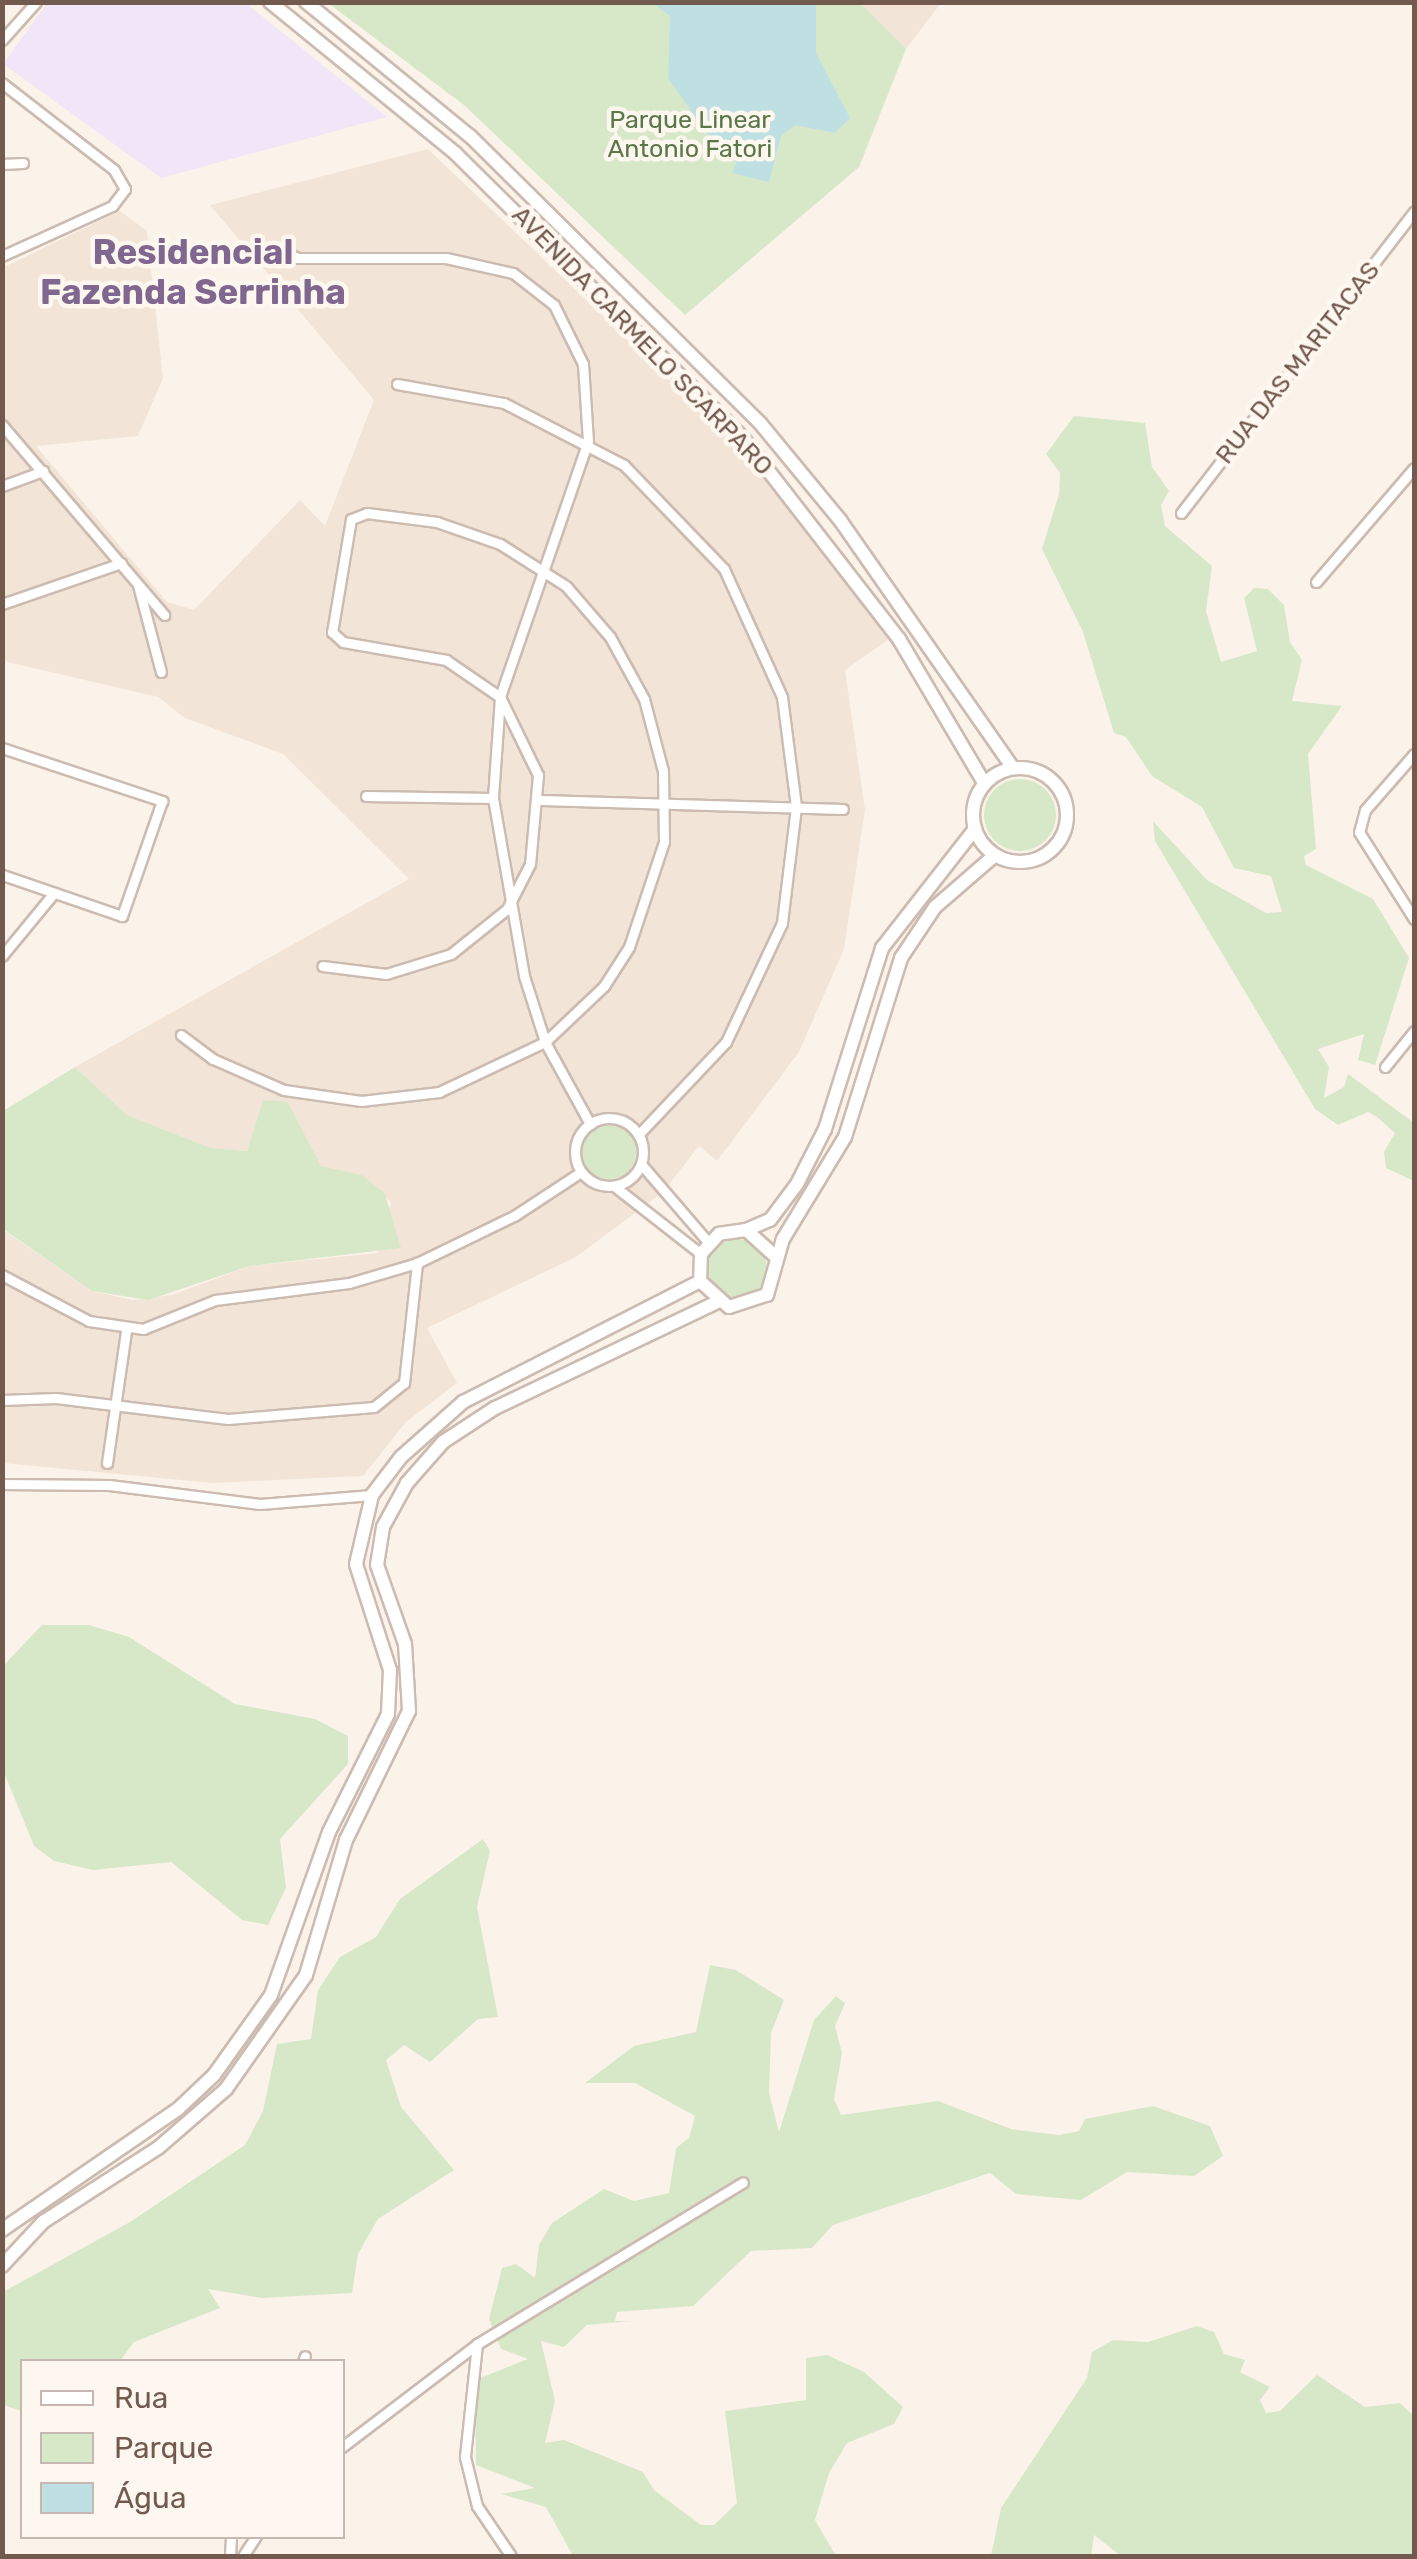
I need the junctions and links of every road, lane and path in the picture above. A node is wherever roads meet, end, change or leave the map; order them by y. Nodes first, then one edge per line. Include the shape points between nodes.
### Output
1 (36, 2) edge
2 (270, 2) edge
3 (306, 2) edge
4 (2, 40) edge
5 (2, 82) edge
6 (23, 162) dead end
7 (2, 164) edge
8 (1414, 212) edge
9 (275, 249) dead end
10 (2, 256) edge
11 (398, 384) dead end
12 (2, 425) edge
13 (588, 441) junction
14 (1414, 468) edge
15 (44, 471) junction
16 (2, 486) edge
17 (1181, 513) dead end
18 (121, 563) junction
19 (540, 567) junction
20 (137, 582) junction
21 (1316, 582) dead end
22 (2, 604) edge
23 (164, 615) dead end
24 (161, 672) dead end
25 (500, 696) junction
26 (2, 748) edge
27 (1414, 754) edge
28 (1013, 768) junction
29 (984, 783) junction
30 (366, 796) dead end
31 (493, 798) junction
32 (541, 800) junction
33 (666, 804) junction
34 (796, 807) junction
35 (842, 808) dead end
36 (974, 830) junction
37 (995, 855) junction
38 (2, 876) edge
39 (54, 893) junction
40 (507, 908) junction
41 (1414, 919) edge
42 (2, 956) edge
43 (322, 966) dead end
44 (1414, 1031) edge
45 (181, 1034) dead end
46 (545, 1042) junction
47 (1385, 1067) dead end
48 (590, 1124) junction
49 (638, 1134) junction
50 (641, 1164) junction
51 (581, 1172) junction
52 (614, 1186) junction
53 (746, 1230) junction
54 (704, 1248) junction
55 (775, 1256) junction
56 (417, 1264) junction
57 (2, 1276) edge
58 (700, 1281) junction
59 (717, 1302) junction
60 (126, 1331) junction
61 (2, 1400) edge
62 (116, 1404) junction
63 (107, 1462) dead end
64 (2, 1484) edge
65 (372, 1495) junction
66 (743, 2182) dead end
67 (2, 2230) edge
68 (2, 2266) edge
69 (477, 2344) junction
70 (345, 2445) edge
71 (511, 2556) edge

1 - 4 street
2 - 29 main road, AVENIDA CARMELO SCARPARO via 455,153 744,438 899,639
3 - 28 main road, AVENIDA CARMELO SCARPARO via 470,136 760,424 840,520
5 - 10 street via 114,170 125,189 112,206
6 - 7 street
8 - 17 street, RUA DAS MARITACAS
9 - 13 street via 298,258 446,258 530,282 564,318 583,364
11 - 13 street via 504,402
12 - 15 street
13 - 19 street via 579,482
13 - 34 street via 693,529 749,612 782,696
14 - 21 street
15 - 16 street
15 - 18 street
18 - 20 street
18 - 22 street
19 - 25 street
19 - 25 street via 437,522 367,513 348,527 335,638 414,649
19 - 33 street via 588,608 629,667 655,732
20 - 23 street
20 - 24 street
25 - 31 street
25 - 32 street via 527,746
26 - 39 street via 162,801 122,916
27 - 41 street via 1365,810 1359,832
28 - 29 main road
28 - 37 main road via 1057,785 1064,832 1026,862
29 - 36 main road
30 - 31 street
31 - 40 street
32 - 33 street
32 - 40 street via 530,864
33 - 34 street
33 - 46 street via 657,878 629,947 604,986
34 - 35 street
34 - 49 street via 782,923 752,998 702,1074
36 - 37 main road
36 - 53 main road via 882,948 825,1129 797,1184 770,1220
37 - 55 main road via 935,907 901,958 845,1137
38 - 39 street
39 - 42 street
40 - 43 street via 450,954 409,970 364,975
40 - 46 street
44 - 47 street
45 - 46 street via 247,1076 361,1101 476,1081
46 - 48 street
48 - 49 street via 620,1120
48 - 51 street via 574,1150
49 - 50 street
50 - 52 street
50 - 54 street
51 - 52 street
51 - 56 street via 514,1216
52 - 54 street
53 - 54 main road
53 - 55 main road
54 - 58 main road
55 - 59 main road via 767,1295 743,1308
56 - 60 street via 349,1283 214,1300
56 - 62 street via 409,1360 387,1403 308,1418 244,1419
57 - 60 street via 88,1321
58 - 59 main road
58 - 65 main road via 463,1402
59 - 68 main road via 495,1408 443,1442 407,1483 383,1527 377,1565 404,1644 409,1711 346,1840 306,1976 257,2054 214,2100 158,2148 43,2222
60 - 62 street
61 - 62 street
62 - 63 street
64 - 65 street via 108,1484 260,1504
65 - 67 main road via 356,1564 390,1670 388,1714 329,1832 271,1995 214,2076 178,2110
66 - 69 street
69 - 70 street
69 - 71 street via 465,2457 477,2506

